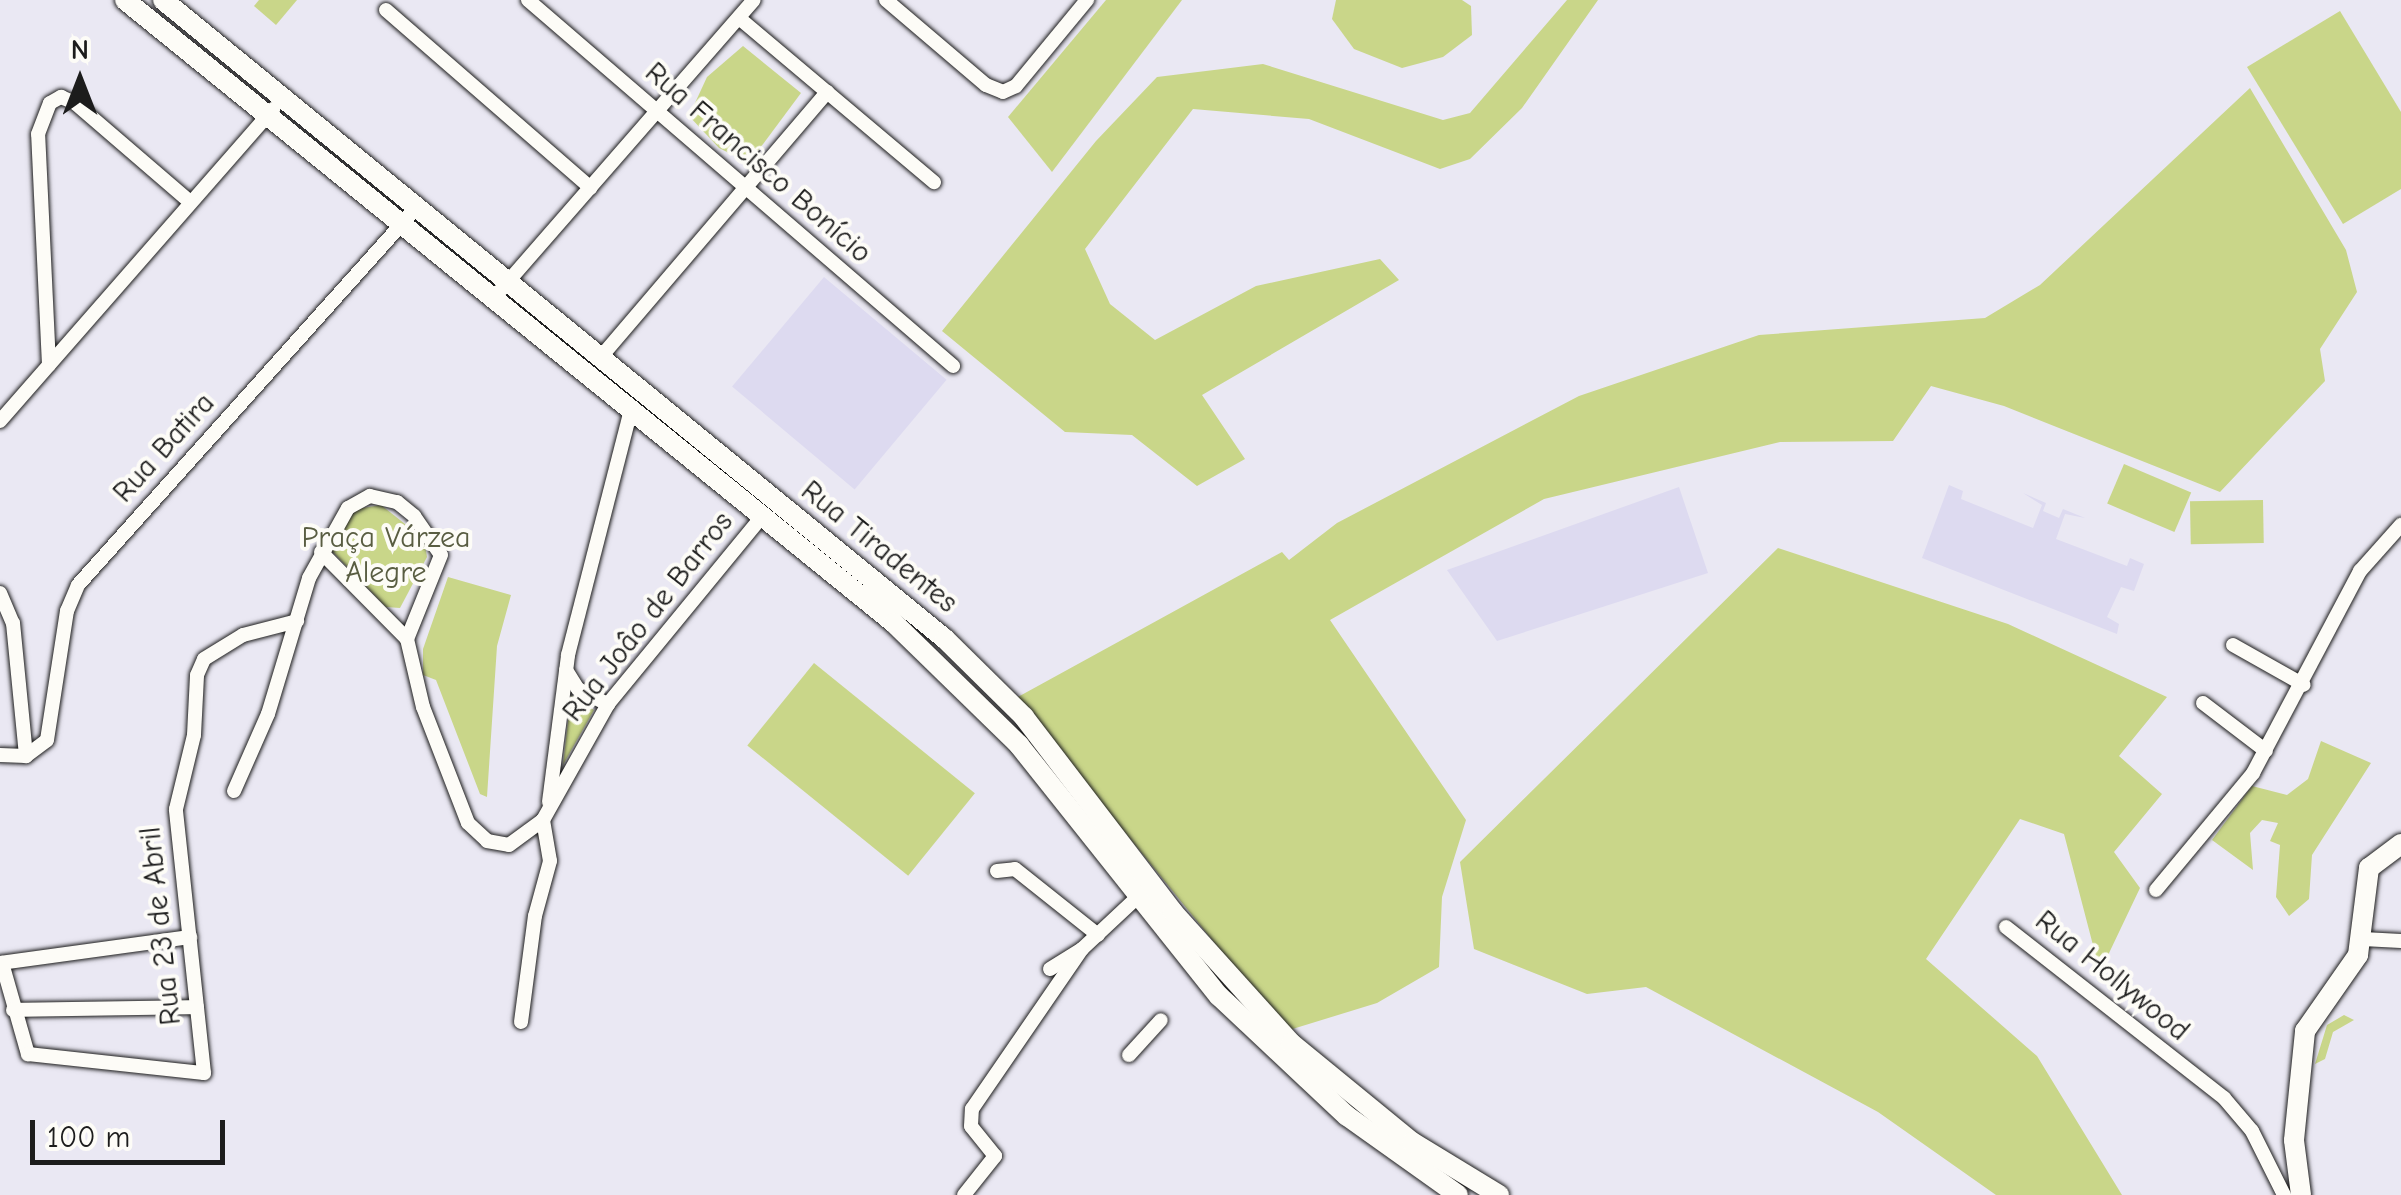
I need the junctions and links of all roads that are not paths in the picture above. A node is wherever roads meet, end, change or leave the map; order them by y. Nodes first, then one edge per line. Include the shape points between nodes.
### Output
1 (125, 0) edge
2 (163, 0) edge
3 (528, 0) edge
4 (754, 0) edge
5 (886, 0) edge
6 (1078, 3) edge
7 (386, 10) dead end
8 (739, 18) junction
9 (198, 27) junction
10 (181, 46) junction
11 (827, 92) junction
12 (283, 97) junction
13 (657, 112) junction
14 (269, 114) junction
15 (934, 182) dead end
16 (591, 188) junction
17 (743, 188) junction
18 (190, 202) junction
19 (409, 216) junction
20 (510, 281) junction
21 (492, 300) junction
22 (600, 358) junction
23 (49, 365) junction
24 (953, 366) dead end
25 (631, 410) junction
26 (0, 420) edge
27 (764, 514) junction
28 (2401, 526) edge
29 (322, 552) junction
30 (0, 593) edge
31 (903, 618) junction
32 (297, 621) junction
33 (407, 638) junction
34 (2232, 645) dead end
35 (566, 670) junction
36 (2304, 685) junction
37 (2202, 703) dead end
38 (608, 704) junction
39 (1019, 711) junction
40 (999, 723) junction
41 (2266, 750) junction
42 (0, 755) edge
43 (26, 756) junction
44 (1065, 787) junction
45 (234, 792) dead end
46 (549, 804) junction
47 (2399, 841) edge
48 (996, 871) dead end
49 (1145, 890) junction
50 (2156, 890) dead end
51 (2006, 927) dead end
52 (1098, 935) junction
53 (190, 936) junction
54 (2363, 939) junction
55 (2401, 941) edge
56 (1082, 950) junction
57 (1, 963) edge
58 (1050, 970) dead end
59 (196, 1007) junction
60 (13, 1010) junction
61 (1161, 1020) dead end
62 (521, 1022) dead end
63 (1278, 1042) junction
64 (1129, 1055) dead end
65 (964, 1195) edge
66 (1458, 1195) edge
67 (1499, 1195) edge
68 (2284, 1195) edge
69 (2301, 1195) edge

1 - 10 street, Rua Tiradentes
2 - 9 street, Rua Tiradentes
3 - 13 street, Rua Francisco Bonício
4 - 8 street
5 - 6 street via 986,85 1012,90
7 - 16 street
8 - 11 street
8 - 13 street
9 - 10 street
9 - 12 street, Rua Tiradentes
10 - 14 street, Rua Tiradentes
11 - 15 street
11 - 17 street
12 - 14 street
12 - 19 street, Rua Tiradentes
13 - 16 street
13 - 17 street, Rua Francisco Bonício
14 - 18 street
14 - 19 street, Rua Tiradentes
16 - 20 street
17 - 22 street
17 - 24 street, Rua Francisco Bonício
18 - 23 street
18 - 23 street via 75,102 50,103 38,134
19 - 20 street, Rua Tiradentes
19 - 21 street, Rua Tiradentes
19 - 43 street, Rua Batira via 78,585 67,612 53,724 42,749
20 - 21 street
20 - 22 street, Rua Tiradentes
21 - 25 street, Rua Tiradentes
22 - 31 street, Rua Tiradentes
23 - 26 street
25 - 27 street, Rua Tiradentes
25 - 35 street
27 - 31 street, Rua Tiradentes
27 - 38 street, Rua Joâo de Barros
28 - 36 street via 2360,571
29 - 32 street
29 - 33 street
29 - 33 street via 348,508 370,496 397,502 430,531 440,566
30 - 43 street via 13,623
31 - 39 street, Rua Tiradentes
31 - 40 street, Rua Tiradentes
32 - 45 street
32 - 53 street, Rua 23 de Abril via 243,635 204,659 176,808
33 - 46 street via 424,707 468,822 487,840 509,845
34 - 36 street
35 - 38 street via 578,690
35 - 46 street
36 - 41 street
37 - 41 street
38 - 46 street, Rua Joâo de Barros
39 - 40 street
39 - 44 street, Rua Tiradentes
40 - 44 street, Rua Tiradentes
41 - 50 street
42 - 43 street
44 - 49 street, Rua Tiradentes
46 - 62 street via 550,861 535,916
47 - 54 street via 2366,874
48 - 52 street via 1015,869
49 - 52 street
49 - 63 street, Rua Tiradentes
51 - 68 street, Rua Hollywood via 2238,1112
52 - 56 street
53 - 57 street
53 - 59 street, Rua 23 de Abril
54 - 55 street
54 - 69 street via 2305,1031 2294,1140
56 - 58 street
56 - 65 street via 970,1121 995,1156
57 - 60 street
59 - 60 street
59 - 60 street, Rua 23 de Abril via 204,1073 28,1054
61 - 64 street
63 - 66 street, Rua Tiradentes via 1347,1116
63 - 67 street, Rua Tiradentes via 1412,1142

